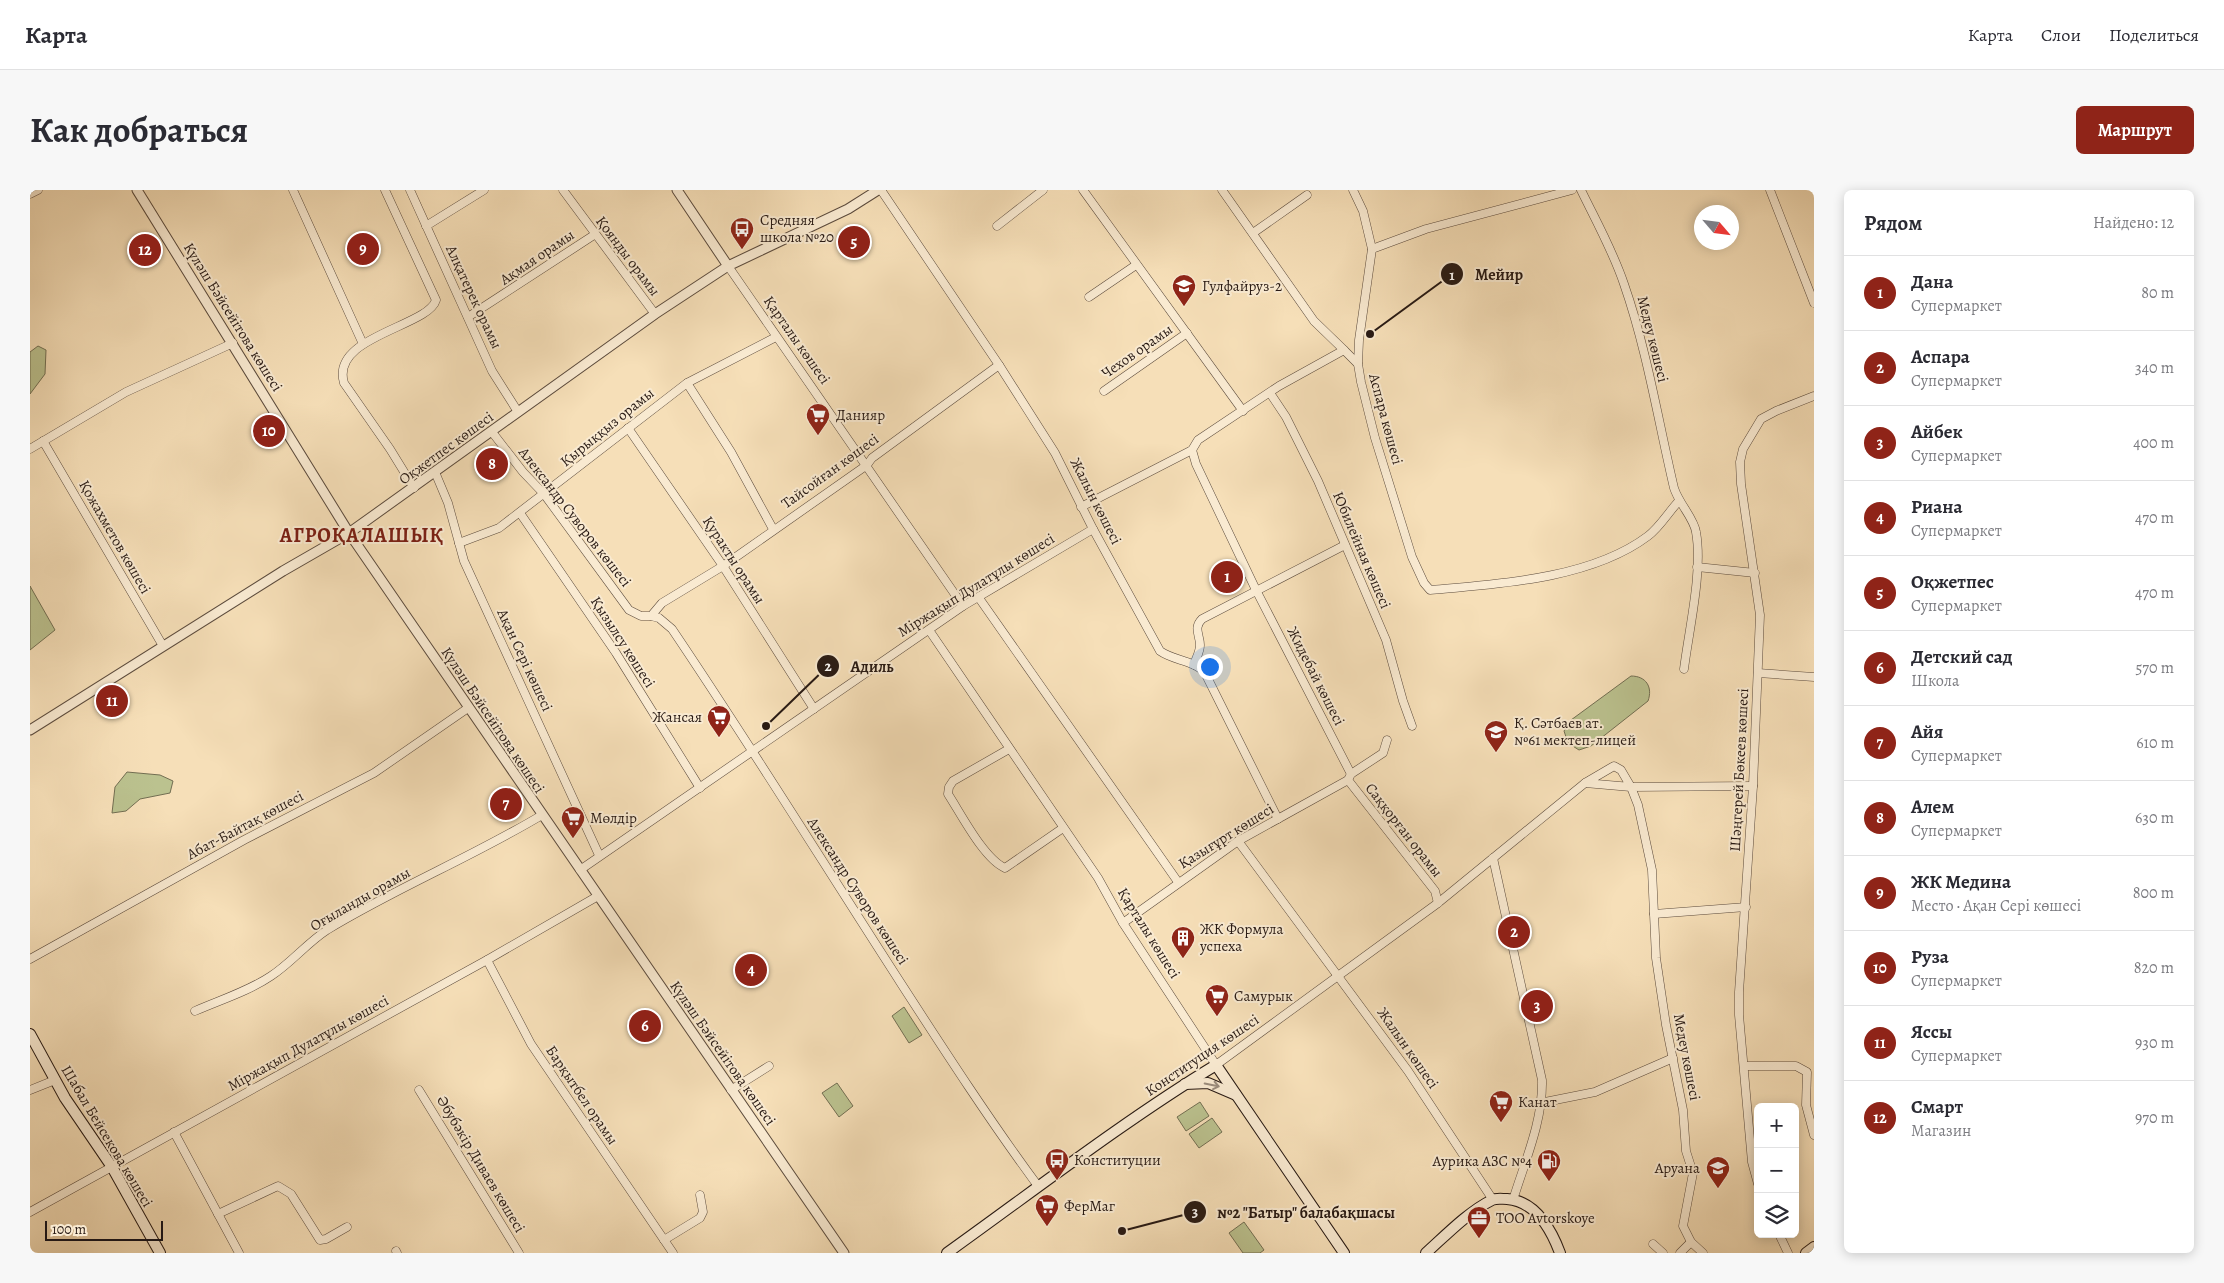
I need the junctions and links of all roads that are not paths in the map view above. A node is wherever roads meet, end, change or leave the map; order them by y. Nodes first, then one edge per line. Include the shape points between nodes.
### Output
1 (38, 190) edge
2 (137, 190) edge
3 (293, 190) edge
4 (385, 190) edge
5 (410, 190) edge
6 (484, 190) edge
7 (563, 190) edge
8 (677, 190) edge
9 (879, 190) edge
10 (1043, 190) edge
11 (1083, 190) edge
12 (1222, 190) edge
13 (1353, 190) edge
14 (1572, 190) edge
15 (1580, 190) edge
16 (1770, 190) edge
17 (30, 194) edge
18 (1307, 195) dead end
19 (426, 226) junction
20 (997, 226) dead end
21 (1253, 233) junction
22 (594, 235) junction
23 (1372, 249) junction
24 (1136, 265) junction
25 (728, 266) junction
26 (1089, 296) dead end
27 (1814, 303) edge
28 (655, 314) junction
29 (468, 317) junction
30 (1187, 333) junction
31 (776, 337) junction
32 (233, 343) junction
33 (363, 344) junction
34 (1344, 350) junction
35 (1358, 364) junction
36 (999, 365) junction
37 (687, 382) junction
38 (1104, 391) dead end
39 (1270, 393) junction
40 (1814, 396) edge
41 (1243, 411) junction
42 (518, 412) junction
43 (628, 428) junction
44 (492, 432) junction
45 (43, 441) junction
46 (30, 449) edge
47 (1192, 450) junction
48 (867, 465) junction
49 (435, 472) junction
50 (414, 488) junction
51 (544, 494) junction
52 (1678, 502) junction
53 (1081, 507) junction
54 (520, 513) junction
55 (773, 529) junction
56 (1093, 529) junction
57 (349, 533) junction
58 (459, 543) junction
59 (1345, 545) junction
60 (723, 566) junction
61 (1697, 567) junction
62 (1755, 573) junction
63 (1256, 590) junction
64 (978, 598) junction
65 (963, 606) junction
66 (651, 616) junction
67 (929, 630) junction
68 (163, 646) junction
69 (1194, 664) junction
70 (1684, 669) dead end
71 (1758, 673) junction
72 (1814, 677) edge
73 (468, 708) junction
74 (814, 709) junction
75 (1412, 726) dead end
76 (30, 730) edge
77 (1387, 740) dead end
78 (1010, 749) junction
79 (753, 750) junction
80 (1350, 777) junction
81 (1585, 783) junction
82 (1754, 786) junction
83 (1631, 787) junction
84 (700, 788) junction
85 (542, 815) junction
86 (1278, 819) junction
87 (1064, 828) junction
88 (1238, 841) junction
89 (599, 856) junction
90 (1493, 858) junction
91 (580, 870) junction
92 (1178, 882) junction
93 (598, 896) junction
94 (1438, 903) junction
95 (1746, 907) junction
96 (1654, 914) junction
97 (1123, 923) junction
98 (30, 959) edge
99 (487, 960) junction
100 (1339, 978) junction
101 (195, 1011) dead end
102 (30, 1034) edge
103 (1673, 1058) junction
104 (1216, 1065) junction
105 (769, 1066) dead end
106 (1744, 1066) junction
107 (55, 1080) junction
108 (1184, 1084) junction
109 (30, 1090) edge
110 (419, 1090) dead end
111 (731, 1090) junction
112 (1238, 1096) junction
113 (1540, 1103) junction
114 (174, 1132) junction
115 (1814, 1135) edge
116 (112, 1167) junction
117 (1754, 1169) edge
118 (1038, 1186) junction
119 (700, 1195) dead end
120 (1493, 1200) junction
121 (1513, 1200) junction
122 (30, 1212) edge
123 (218, 1214) junction
124 (347, 1227) dead end
125 (1781, 1238) edge
126 (664, 1240) junction
127 (1690, 1242) junction
128 (1653, 1244) dead end
129 (1814, 1247) edge
130 (160, 1253) edge
131 (238, 1253) edge
132 (519, 1253) edge
133 (673, 1253) edge
134 (844, 1253) edge
135 (947, 1253) edge
136 (1344, 1253) edge
137 (1426, 1253) edge
138 (1560, 1253) edge
139 (1662, 1253) edge
140 (1680, 1253) edge
141 (1703, 1253) edge
142 (1788, 1253) edge
143 (1806, 1253) edge

1 - 17 street
2 - 32 street, Күләш Бәйсейітова көшесі
3 - 33 street
4 - 33 street via 436,300 432,308
5 - 19 street, Алқатерек орамы
6 - 19 street
7 - 22 street, Қоянды орамы
8 - 25 street, Қарталы көшесі
9 - 25 street, Оқжетпес көшесі via 848,209
9 - 36 street, Жалын көшесі
10 - 20 street
11 - 24 street
12 - 21 street
13 - 23 street, Аспара көшесі via 1368,227
14 - 23 street via 1426,229
15 - 52 street, Медеу көшесі via 1624,284
16 - 27 street
18 - 21 street
19 - 29 street, Алқатерек орамы
21 - 34 street via 1314,321
22 - 28 street, Қоянды орамы
22 - 29 street, Ақмая орамы
23 - 35 street, Аспара көшесі
24 - 26 street
24 - 30 street
25 - 28 street, Оқжетпес көшесі
25 - 31 street, Қарталы көшесі
28 - 42 street, Оқжетпес көшесі
29 - 42 street, Алқатерек орамы via 492,371
30 - 38 street, Чехов орамы
30 - 41 street
31 - 37 street, Қырыққыз орамы
31 - 48 street, Қарталы көшесі
32 - 45 street via 126,392
32 - 57 street, Күләш Бәйсейітова көшесі
33 - 50 street via 349,356 342,370 344,383
34 - 35 street
34 - 39 street
35 - 52 street, Аспара көшесі via 1375,438 1412,557 1430,590 1512,582 1590,564 1634,546 1650,535
36 - 48 street, Тайсойған көшесі via 872,458
36 - 53 street, Жалын көшесі via 1055,453
37 - 43 street, Қырыққыз орамы
37 - 55 street, Тайсойған көшесі via 731,452
39 - 41 street
39 - 59 street, Юбилейная көшесі via 1286,417 1318,481
40 - 62 street, Шәңгерей Бөкеев көшесі via 1761,419 1743,449 1741,484
41 - 47 street via 1198,440
42 - 44 street, Оқжетпес көшесі
43 - 51 street, Қырыққыз орамы
43 - 60 street, Қуракты орамы
44 - 49 street, Оқжетпес көшесі
44 - 51 street, Александр Суворов көшесі
45 - 46 street
45 - 68 street, Қожахметов көшесі
47 - 53 street
47 - 63 street, Жидебай көшесі
48 - 55 street, Тайсойған көшесі
48 - 65 street, Қарталы көшесі
49 - 50 street, Оқжетпес көшесі
49 - 58 street, Ақан Сері көшесі
50 - 57 street, Оқжетпес көшесі
51 - 54 street, Қырыққыз орамы
51 - 66 street, Александр Суворов көшесі via 629,610 641,616
52 - 61 street, Медеу көшесі via 1696,530
53 - 56 street, Жалын көшесі
54 - 58 street, Қырыққыз орамы via 499,528
54 - 84 street, Қызылсу көшесі via 616,653
55 - 60 street, Тайсойған көшесі
56 - 64 street, Міржақып Дулатұлы көшесі
56 - 69 street, Жалын көшесі via 1160,652
57 - 68 street, Оқжетпес көшесі
57 - 73 street, Күләш Бәйсейітова көшесі
58 - 89 street, Ақан Сері көшесі via 464,561
59 - 63 street
59 - 75 street, Юбилейная көшесі via 1386,640
60 - 66 street, Тайсойған көшесі via 662,603
60 - 74 street, Қуракты орамы
61 - 62 street
61 - 70 street, Медеу көшесі
62 - 71 street, Шәңгерей Бөкеев көшесі via 1760,615
63 - 69 street via 1198,623 1196,630 1200,644
63 - 80 street, Жидебай көшесі
64 - 65 street, Міржақып Дулатұлы көшесі
64 - 92 street
65 - 67 street, Міржақып Дулатұлы көшесі
66 - 79 street, Александр Суворов көшесі via 672,628
67 - 74 street, Міржақып Дулатұлы көшесі
67 - 78 street, Қарталы көшесі
68 - 76 street, Оқжетпес көшесі
69 - 86 street via 1205,673
71 - 72 street
71 - 82 street, Шәңгерей Бөкеев көшесі
73 - 85 street, Күләш Бәйсейітова көшесі
73 - 98 street, Абат-Байтақ көшесі via 374,773 244,840
74 - 79 street, Міржақып Дулатұлы көшесі
77 - 80 street, Қазығұрт көшесі via 1383,753
78 - 87 street, Қарталы көшесі
78 - 87 street via 953,781 949,787 948,794 976,836 994,860 1005,868
79 - 84 street, Міржақып Дулатұлы көшесі
79 - 118 street, Александр Суворов көшесі via 980,1104
80 - 86 street, Қазығұрт көшесі
80 - 94 street, Саққорған орамы via 1434,891
81 - 83 street
81 - 83 street, Медеу көшесі via 1614,766 1621,770
81 - 90 street, Конституция көшесі
82 - 83 street
82 - 95 street, Шәңгерей Бөкеев көшесі
83 - 96 street, Медеу көшесі via 1652,870
84 - 89 street, Міржақып Дулатұлы көшесі
85 - 91 street, Күләш Бәйсейітова көшесі
85 - 101 street, Оғыланды орамы via 326,931 262,981
86 - 88 street, Қазығұрт көшесі
87 - 97 street, Қарталы көшесі via 1098,878
88 - 92 street, Қазығұрт көшесі
88 - 100 street, Жалын көшесі
89 - 91 street, Міржақып Дулатұлы көшесі
90 - 94 street, Конституция көшесі
90 - 113 street via 1542,1080
91 - 93 street, Күләш Бәйсейітова көшесі
92 - 97 street, Қазығұрт көшесі
93 - 99 street, Міржақып Дулатұлы көшесі
93 - 111 street, Күләш Бәйсейітова көшесі
94 - 100 street, Конституция көшесі
95 - 96 street
95 - 106 street, Шәңгерей Бөкеев көшесі via 1738,992
96 - 103 street, Медеу көшесі via 1656,958
97 - 104 street, Қарталы көшесі
99 - 114 street, Міржақып Дулатұлы көшесі
99 - 126 street, Барқытбел орамы via 531,1044
100 - 104 street, Конституция көшесі
100 - 120 street, Жалын көшесі via 1408,1071
102 - 107 main road, Шабал Бейсекова көшесі
103 - 113 street via 1595,1092
103 - 127 street, Медеу көшесі via 1683,1110 1686,1151 1693,1174 1683,1226
104 - 108 main road, Конституция көшесі
104 - 112 main road, Қарталы көшесі
105 - 111 street
106 - 115 street via 1796,1066 1807,1072 1806,1105
106 - 117 street, Шәңгерей Бөкеев көшесі
107 - 109 street
107 - 116 main road, Шабал Бейсекова көшесі
108 -> 112 main road via 1208,1084
108 - 118 main road, Конституция көшесі
110 - 132 street, Әбубәкір Диваев көшесі
111 - 134 street, Күләш Бәйсейітова көшесі
112 - 136 main road, Қарталы көшесі
113 - 121 street via 1536,1128
114 - 116 street, Міржақып Дулатұлы көшесі
114 - 123 street
116 - 122 street, Міржақып Дулатұлы көшесі
116 - 130 main road, Шабал Бейсекова көшесі
118 - 135 main road, Конституция көшесі
119 - 126 street via 703,1212 700,1218
120 - 121 main road
120 - 137 main road via 1456,1226
121 - 138 main road via 1531,1208 1546,1224
123 - 124 street via 278,1186 292,1194 320,1240
123 - 131 street
125 - 142 street
126 - 133 street, Барқытбел орамы
127 - 140 street
127 - 141 street
128 - 139 street
129 - 143 main road

